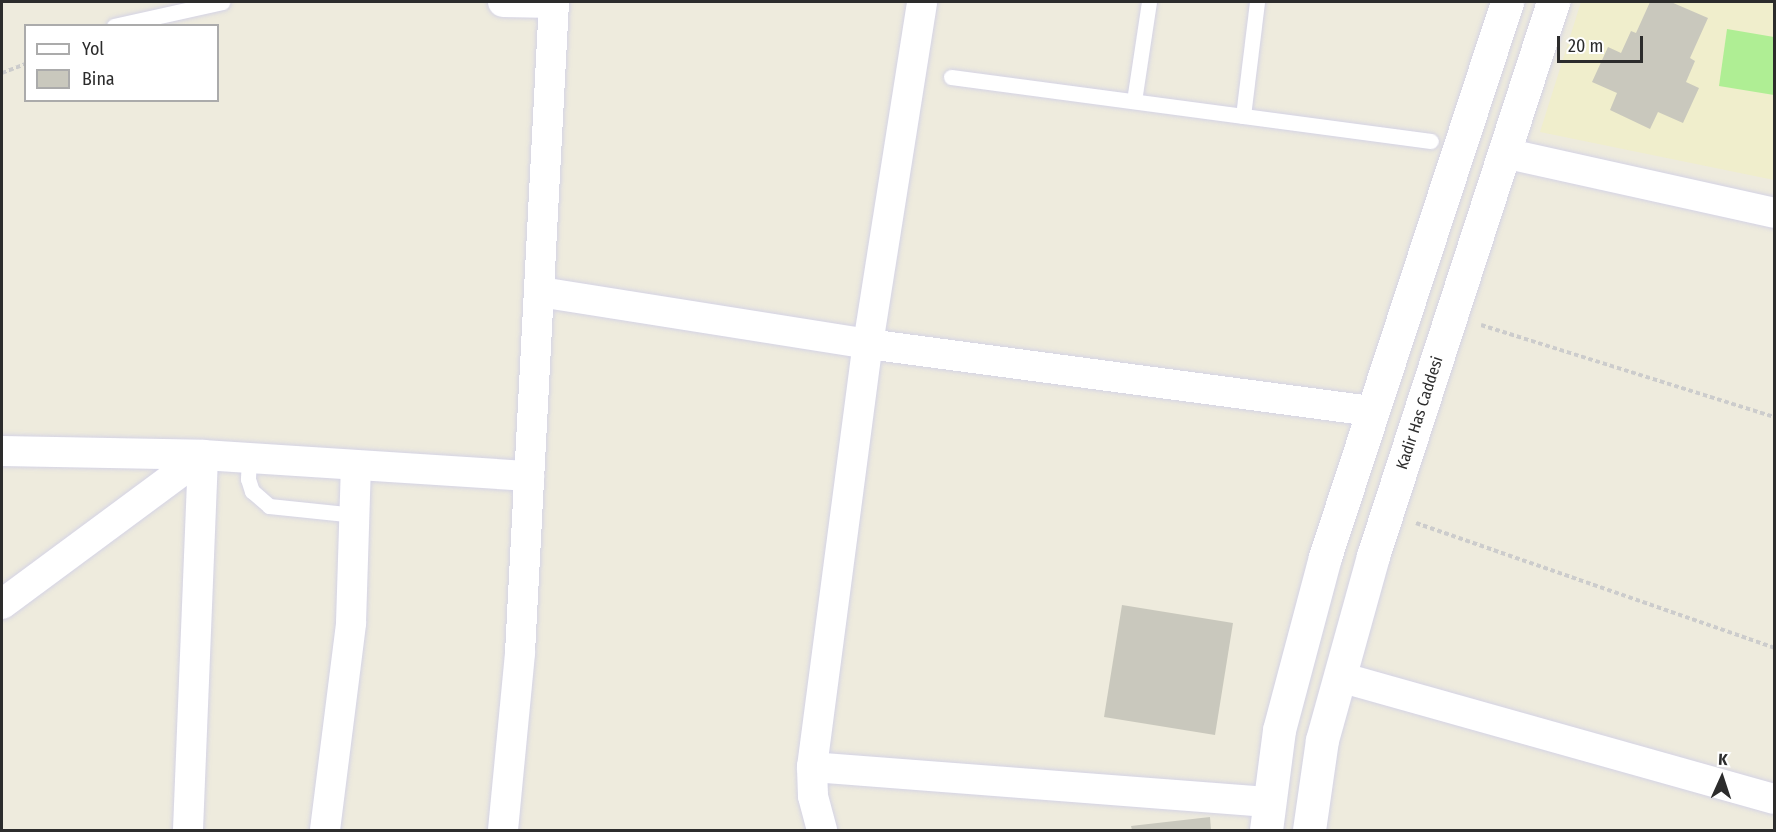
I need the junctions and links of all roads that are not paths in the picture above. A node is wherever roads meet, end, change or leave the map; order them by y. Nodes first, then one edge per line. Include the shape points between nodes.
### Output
1 (222, 2) edge
2 (503, 2) edge
3 (553, 2) edge
4 (922, 2) edge
5 (1149, 2) edge
6 (1257, 2) edge
7 (1507, 2) edge
8 (1553, 2) edge
9 (123, 24) edge
10 (951, 77) dead end
11 (1134, 101) junction
12 (1243, 116) junction
13 (1431, 141) dead end
14 (1504, 153) junction
15 (1774, 213) edge
16 (540, 292) junction
17 (868, 344) junction
18 (1371, 411) junction
19 (2, 451) edge
20 (203, 455) junction
21 (249, 459) junction
22 (356, 466) junction
23 (529, 476) junction
24 (356, 514) junction
25 (2, 604) edge
26 (1340, 676) junction
27 (812, 767) junction
28 (1774, 799) edge
29 (1268, 816) edge
30 (188, 831) edge
31 (325, 831) edge
32 (503, 831) edge
33 (822, 831) edge
34 (1309, 831) edge

1 - 9 lane
2 - 3 street
3 - 16 street
4 - 17 street
5 - 11 lane
6 - 12 lane
7 - 18 street
8 - 14 street, Kadir Has Caddesi
10 - 11 lane
11 - 12 lane
12 - 13 lane
14 - 15 street
14 - 26 street, Kadir Has Caddesi via 1387,513
16 - 17 street
16 - 23 street
17 - 18 street
17 - 27 street
18 - 29 street via 1293,673 1279,730
19 - 20 street
20 - 21 street
20 - 25 street
20 - 30 street
21 - 22 street
21 - 24 lane via 252,491 269,506
22 - 23 street
22 - 24 street
23 - 32 street via 520,654
24 - 31 street via 351,623
26 - 28 street
26 - 34 street, Kadir Has Caddesi via 1322,740
27 - 29 street
27 - 33 street via 813,796

